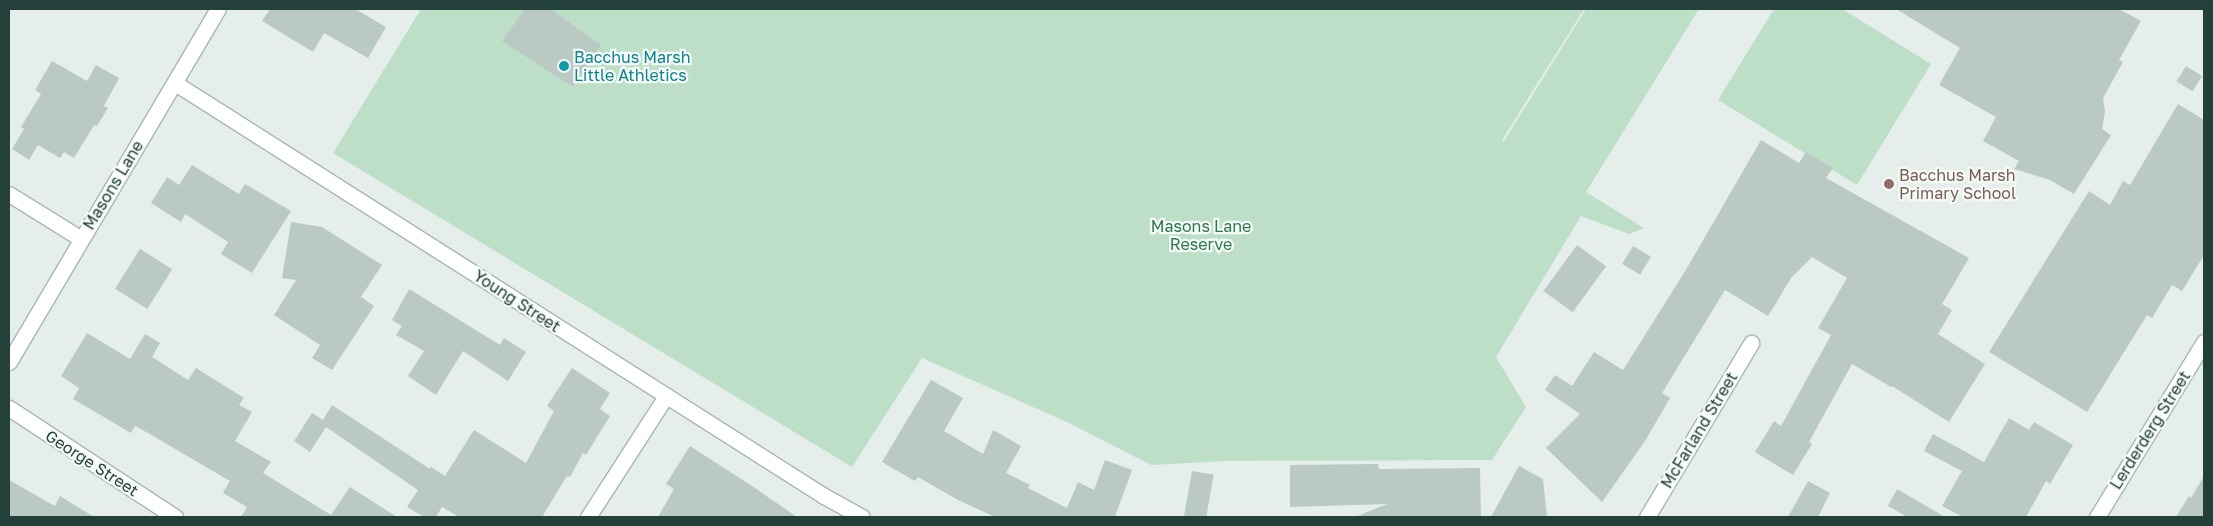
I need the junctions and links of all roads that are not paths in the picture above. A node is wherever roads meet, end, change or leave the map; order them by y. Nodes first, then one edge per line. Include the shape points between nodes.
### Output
1 (218, 9) edge
2 (175, 83) junction
3 (9, 194) edge
4 (80, 238) junction
5 (2204, 342) edge
6 (1751, 343) dead end
7 (9, 362) edge
8 (666, 396) junction
9 (9, 408) edge
10 (175, 517) edge
11 (588, 517) edge
12 (862, 517) edge
13 (1647, 517) edge
14 (2097, 517) edge

1 - 2 street, Masons Lane
2 - 4 street, Masons Lane
2 - 8 street, Young Street
3 - 4 street
4 - 7 street, Masons Lane
5 - 14 street, Lerderderg Street
6 - 13 street, McFarland Street
8 - 11 street
8 - 12 street, Young Street
9 - 10 street, George Street

